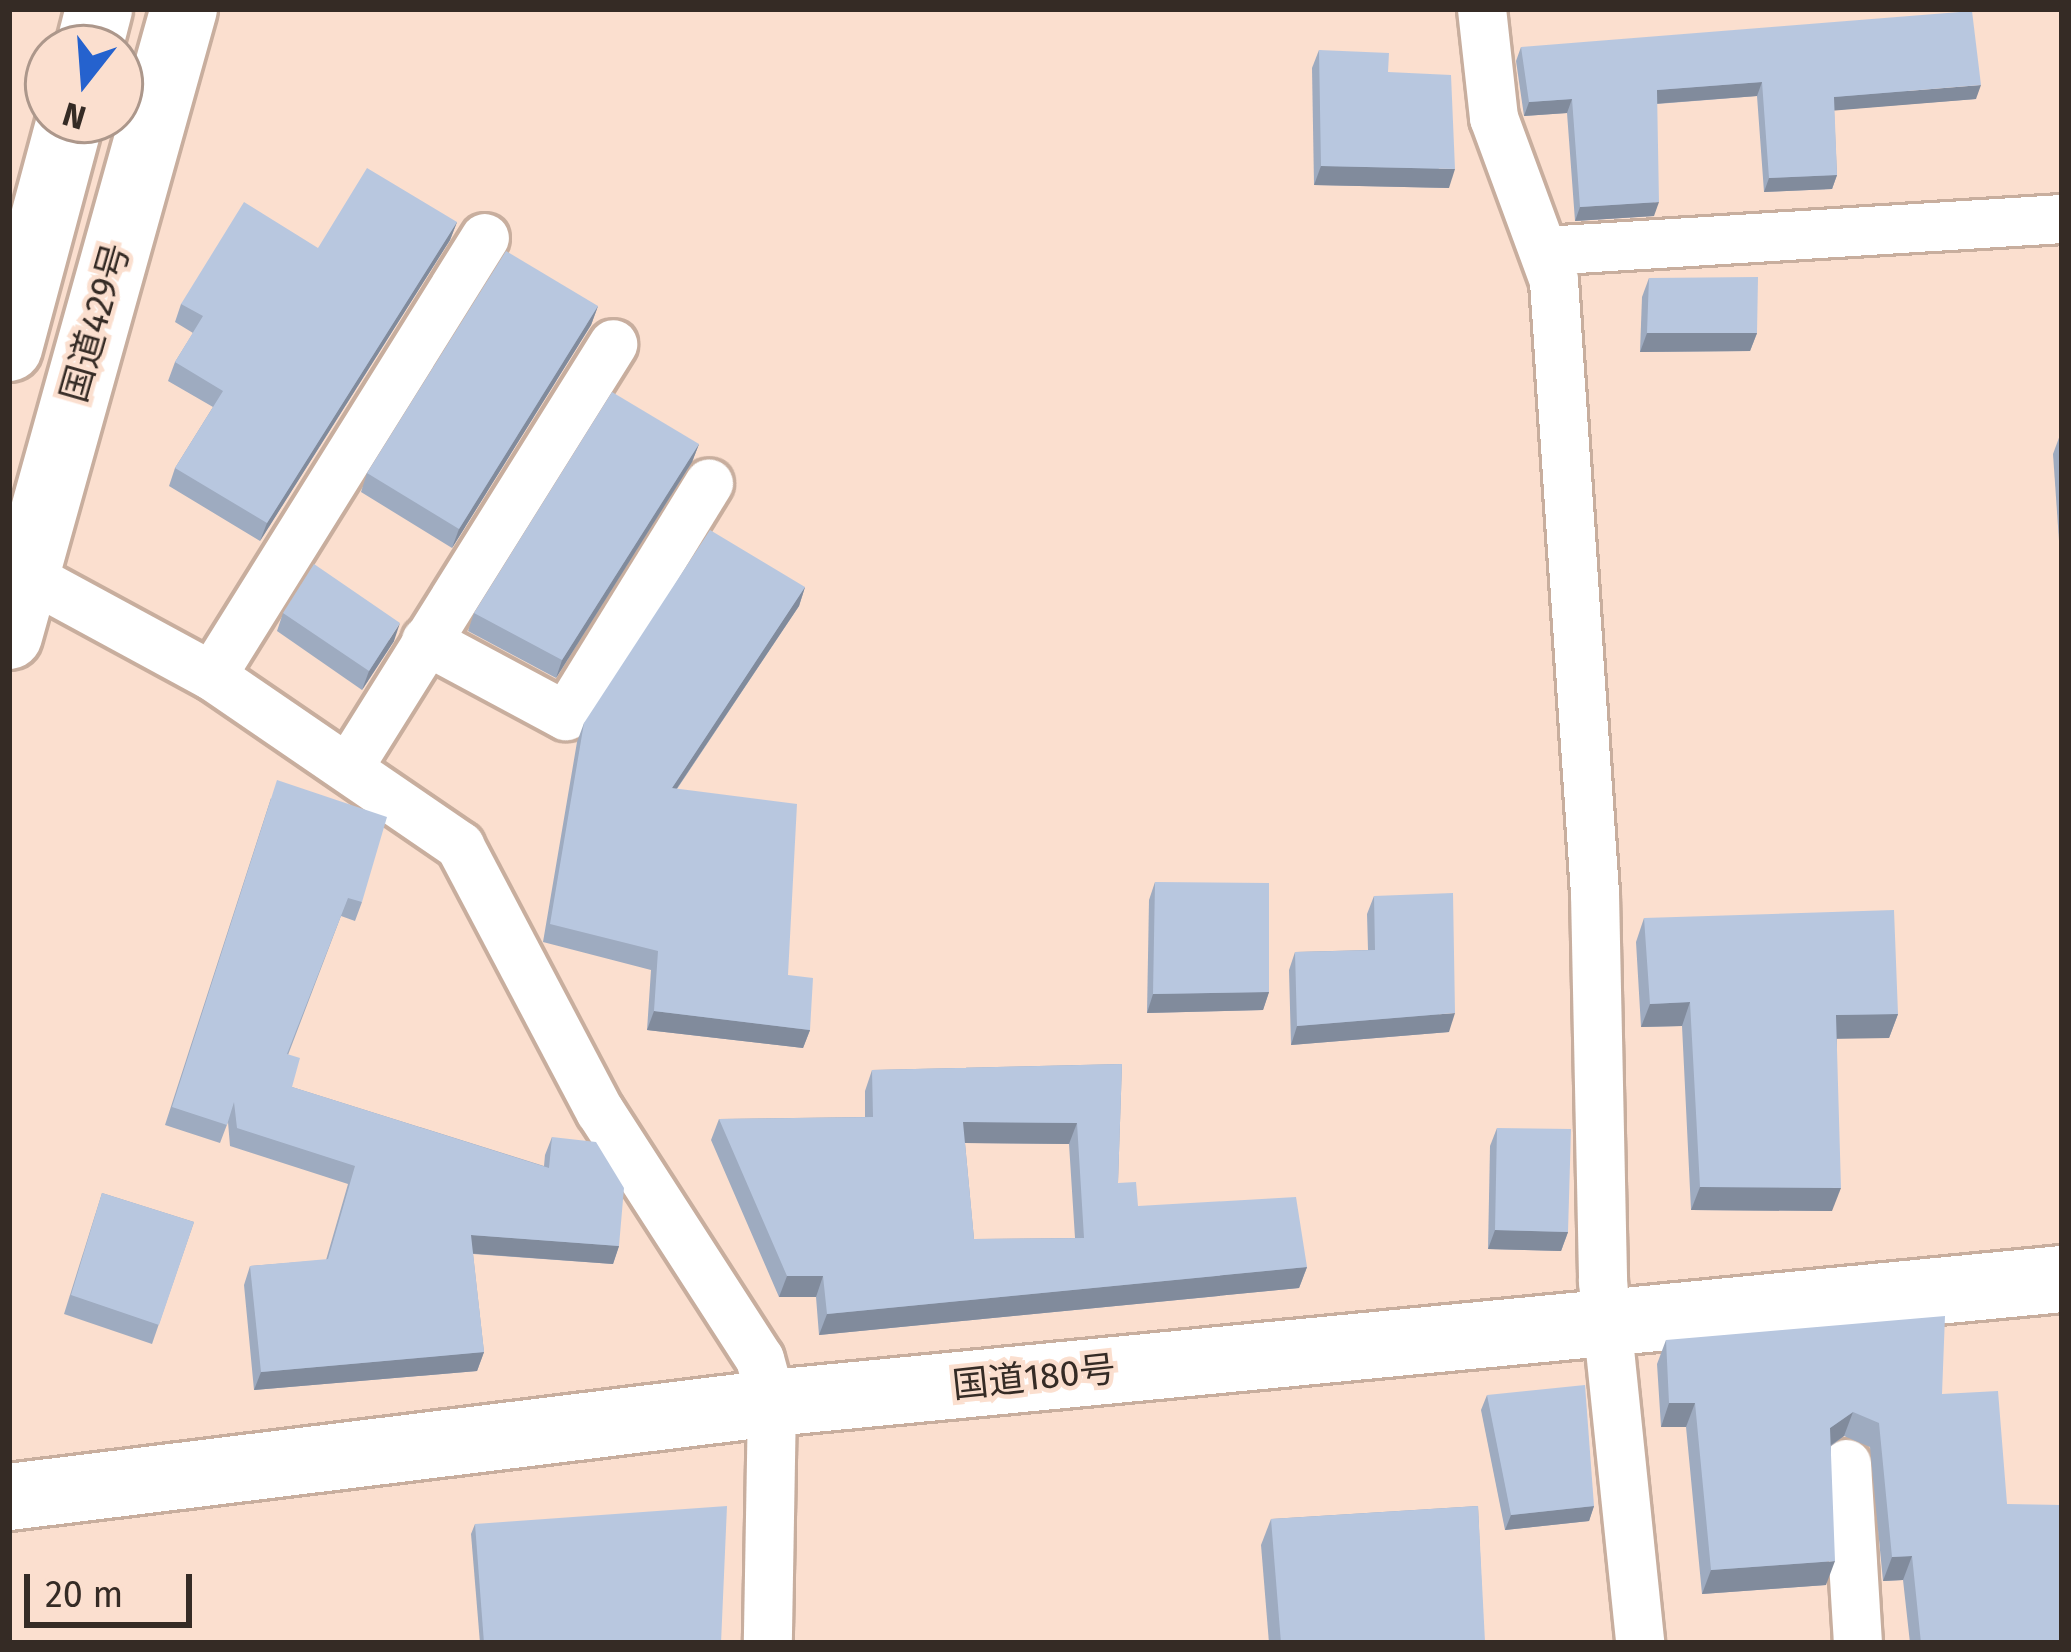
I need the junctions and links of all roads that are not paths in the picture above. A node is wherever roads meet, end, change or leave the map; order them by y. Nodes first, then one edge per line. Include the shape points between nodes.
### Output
1 (184, 9) edge
2 (1482, 9) edge
3 (64, 144) edge
4 (2062, 219) edge
5 (485, 238) dead end
6 (1545, 251) junction
7 (613, 344) dead end
8 (9, 349) edge
9 (710, 484) dead end
10 (18, 570) edge
11 (9, 636) edge
12 (426, 641) junction
13 (212, 676) junction
14 (352, 764) junction
15 (2062, 1279) edge
16 (1607, 1322) junction
17 (772, 1403) junction
18 (1847, 1464) dead end
19 (9, 1497) edge
20 (768, 1643) edge
21 (1640, 1643) edge
22 (1858, 1643) edge

1 - 10 highway, 国道429号
2 - 6 street via 1493,118
3 - 8 highway
4 - 6 street
5 - 13 street
6 - 16 street via 1595,894
7 - 12 street
9 - 12 street via 566,716
10 - 11 highway, 国道429号
10 - 13 street
12 - 14 street
13 - 14 street
14 - 17 street via 460,846 600,1111 760,1359
15 - 16 highway, 国道180号
16 - 17 highway, 国道180号
16 - 21 street
17 - 19 highway, 国道180号
17 - 20 street
18 - 22 street

